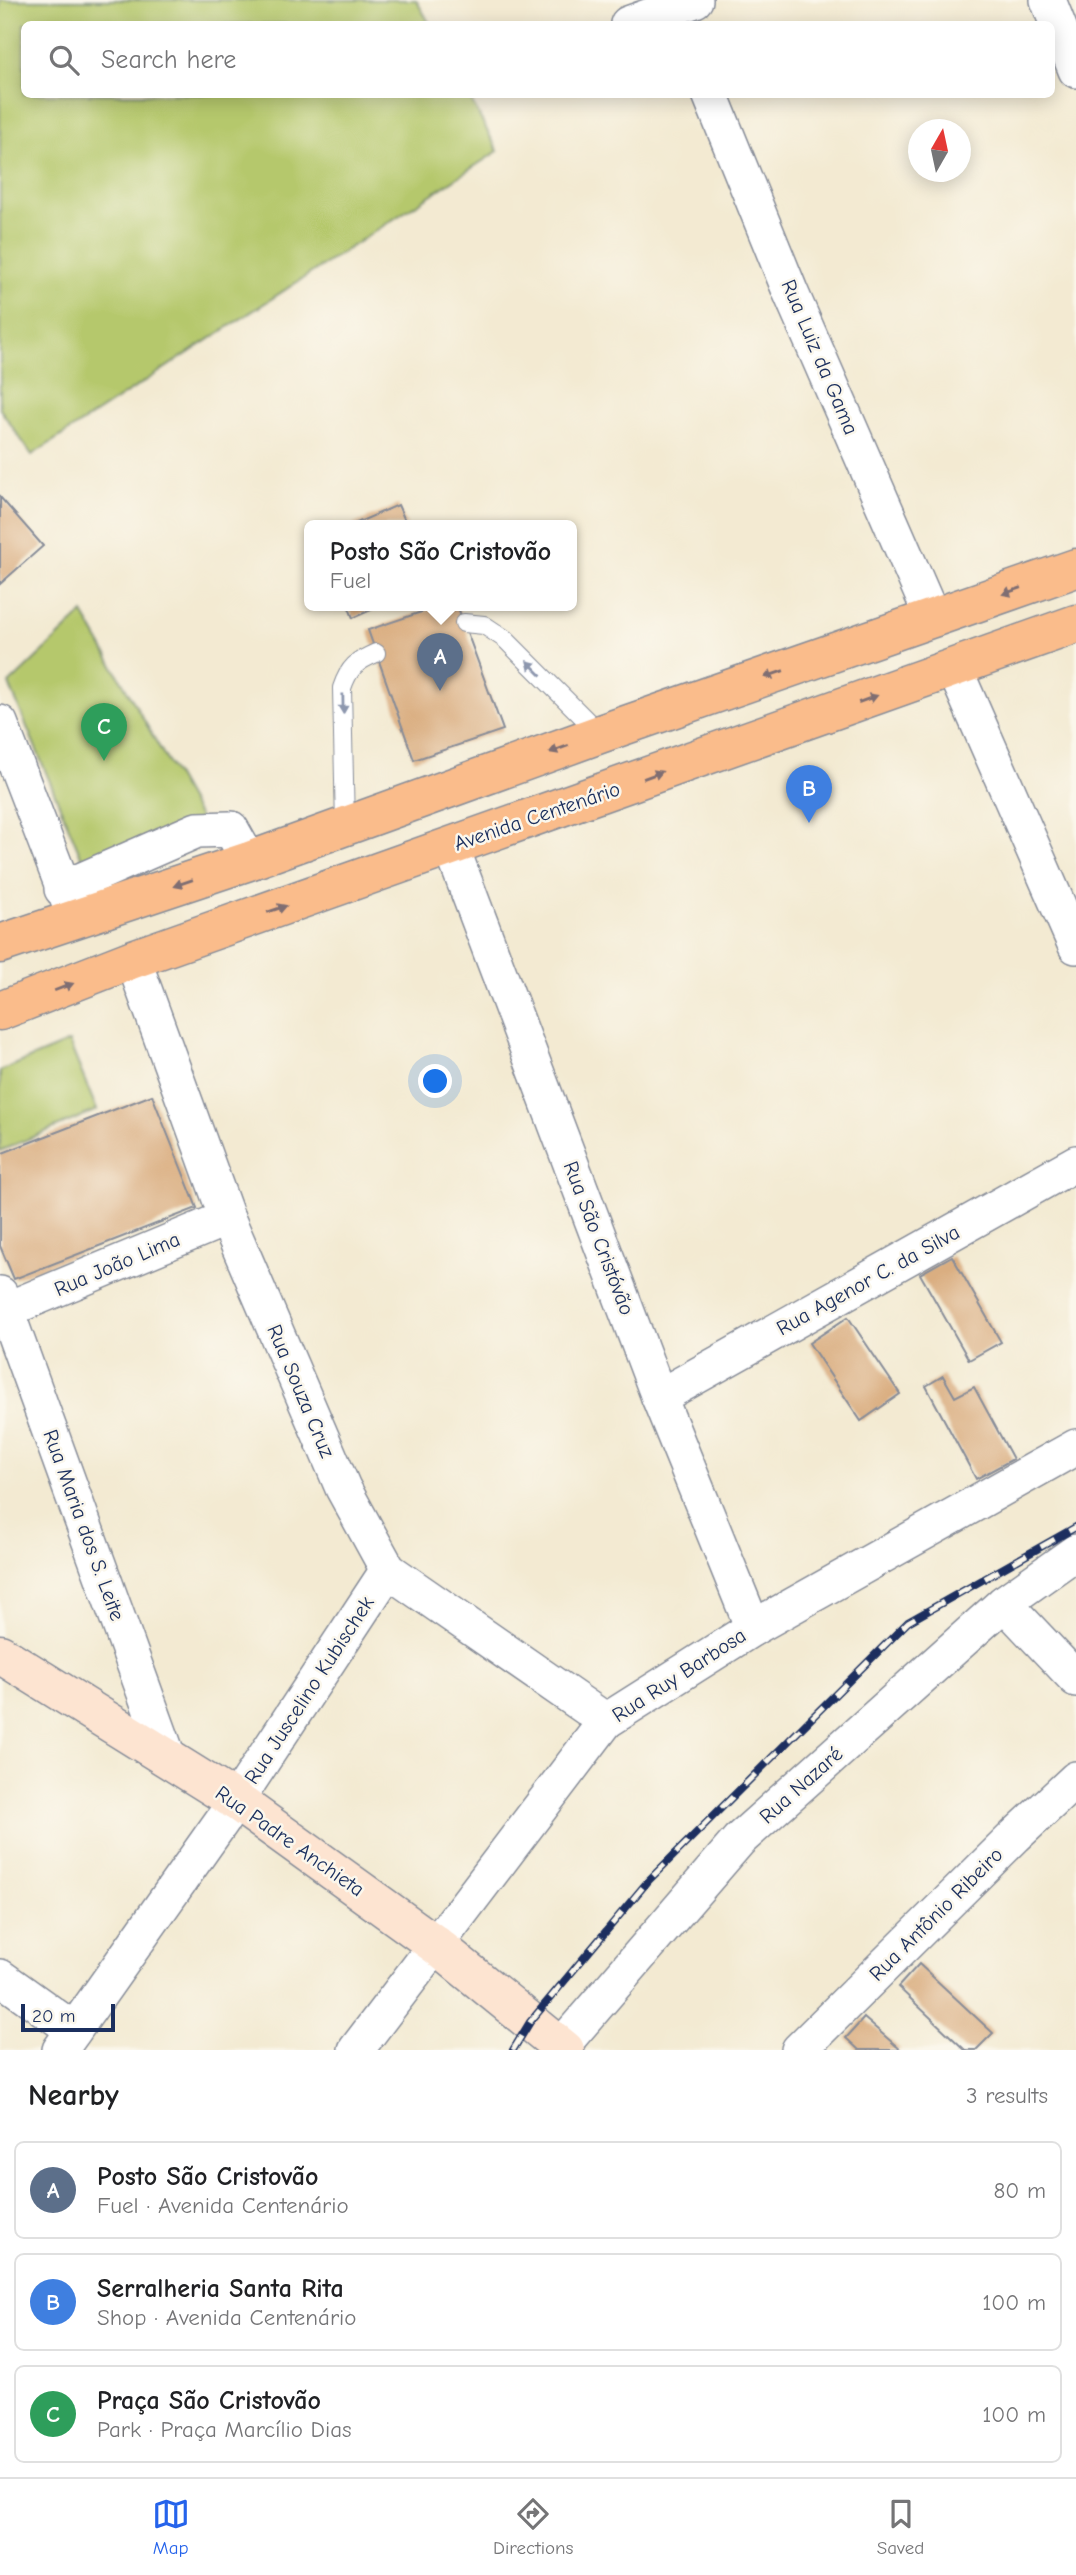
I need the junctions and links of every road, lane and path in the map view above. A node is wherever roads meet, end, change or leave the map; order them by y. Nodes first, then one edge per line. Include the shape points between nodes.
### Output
1 (1048, 0) edge
2 (681, 8) edge
3 (638, 21) edge
4 (1076, 70) edge
5 (712, 98) edge
6 (1076, 568) edge
7 (933, 619) junction
8 (464, 623) dead end
9 (1076, 624) edge
10 (376, 653) dead end
11 (954, 668) junction
12 (0, 723) edge
13 (600, 734) junction
14 (610, 790) junction
15 (345, 826) junction
16 (451, 846) junction
17 (373, 875) junction
18 (69, 904) junction
19 (0, 944) edge
20 (1076, 946) edge
21 (133, 959) junction
22 (0, 1011) edge
23 (1076, 1163) edge
24 (227, 1218) junction
25 (3, 1302) edge
26 (659, 1397) junction
27 (1076, 1447) edge
28 (1076, 1552) edge
29 (388, 1570) junction
30 (1004, 1603) junction
31 (753, 1628) junction
32 (0, 1654) edge
33 (1076, 1679) edge
34 (606, 1721) junction
35 (168, 1757) junction
36 (1076, 1779) edge
37 (236, 1801) junction
38 (436, 1945) junction
39 (0, 1977) edge
40 (67, 2040) edge
41 (561, 2049) edge
42 (356, 2050) edge
43 (799, 2050) edge

1 - 4 street
2 - 3 street
5 - 7 street, Rua Luiz da Gama
6 -> 7 main road
7 -> 13 main road
13 -> 8 lane via 505,639 484,625
9 - 11 main road, Avenida Centenário
10 -> 15 lane via 356,661 342,688
14 -> 11 main road, Avenida Centenário
11 - 20 street
12 - 18 street
13 - 14 main road
13 -> 15 main road
14 - 16 main road, Avenida Centenário
15 - 17 main road
15 - 18 main road via 249,861
16 - 17 main road, Avenida Centenário
16 - 26 street, Rua São Cristóvão
21 -> 17 main road, Avenida Centenário
18 - 19 main road
22 -> 21 main road, Avenida Centenário
21 - 24 street, Rua Souza Cruz
23 - 26 street, Rua Agenor C. da Silva
24 - 25 street, Rua João Lima
24 - 29 street, Rua Souza Cruz via 343,1488
25 - 35 street, Rua Maria dos S. Leite
26 - 31 street, Rua São Cristóvão
27 - 31 street, Rua Ruy Barbosa
28 - 30 street, Rua Nazaré
29 - 34 street, Rua Souza Cruz
29 - 37 street, Rua Juscelino Kubischek
30 - 33 street
30 - 41 street, Rua Nazaré via 739,1840
31 - 34 street, Rua Ruy Barbosa
32 - 35 street, Rua Padre Anchieta
34 - 38 street, Rua Ruy Barbosa
35 - 37 street, Rua Padre Anchieta
36 - 43 street, Rua Antônio Ribeiro
37 - 38 street, Rua Padre Anchieta
37 - 40 street, Rua Juscelino Kubischek
38 - 41 street, Rua Padre Anchieta
38 - 42 street, Rua Ruy Barbosa
39 - 40 street

